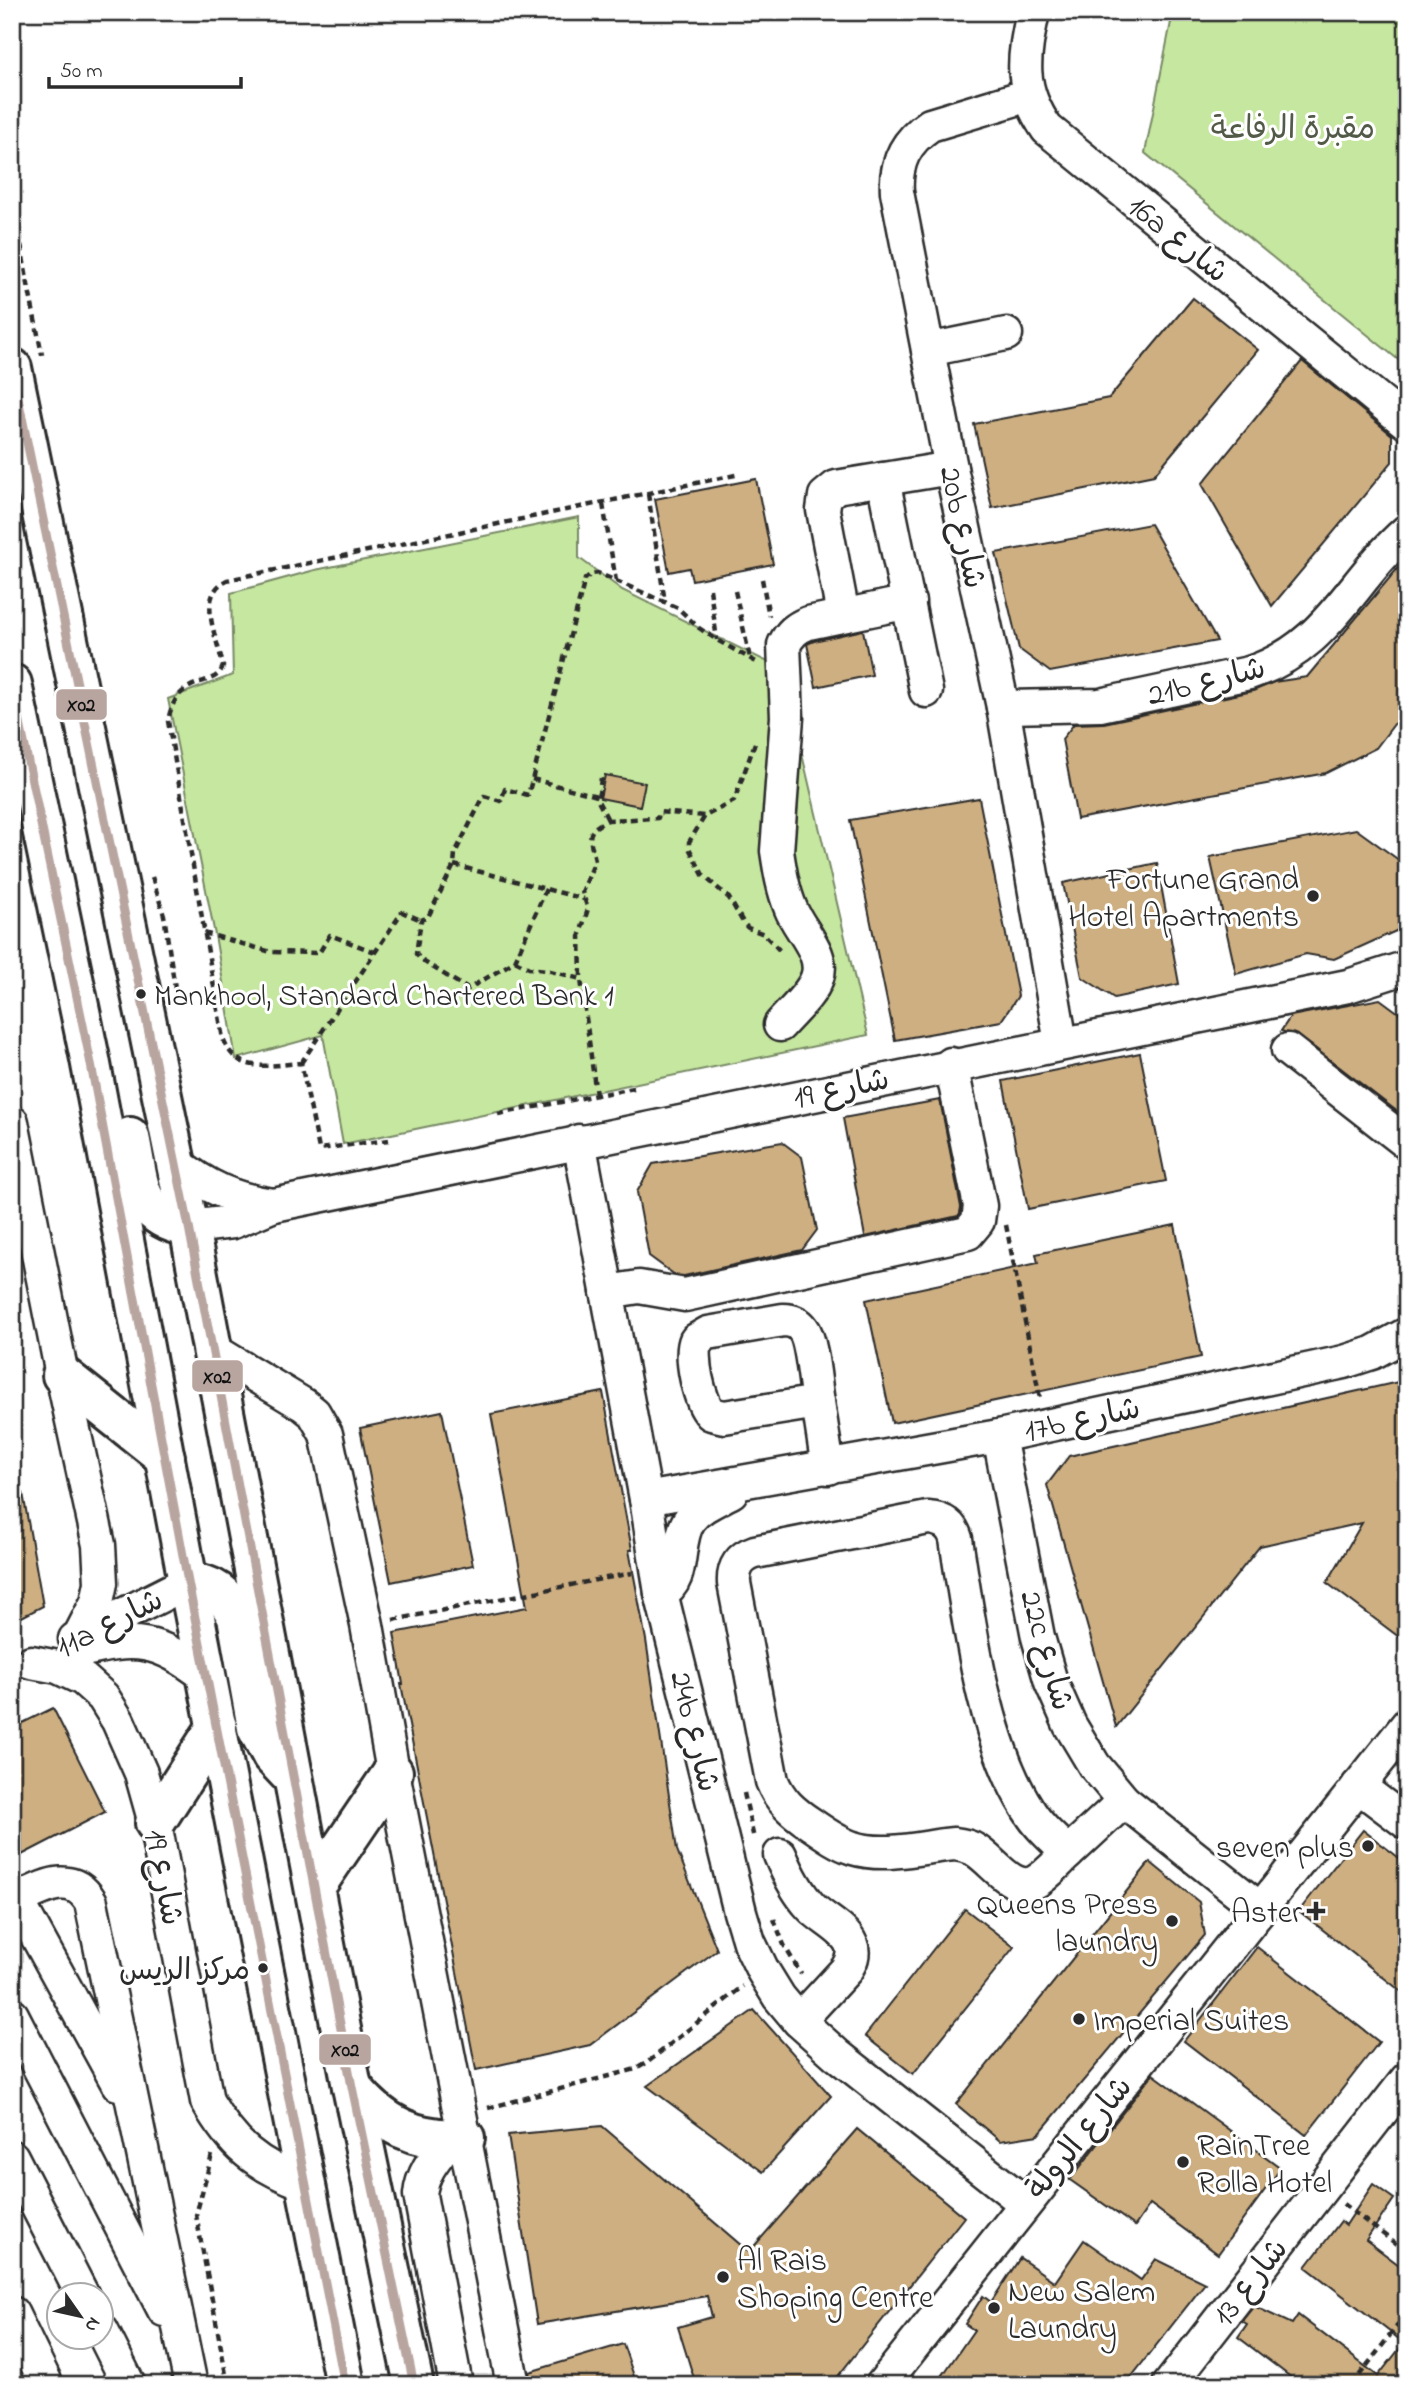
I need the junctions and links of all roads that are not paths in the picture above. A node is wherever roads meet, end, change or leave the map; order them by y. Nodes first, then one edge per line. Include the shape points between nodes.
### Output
1 (1033, 12) edge
2 (1029, 95) junction
3 (1006, 334) dead end
4 (928, 350) junction
5 (27, 364) edge
6 (1407, 424) edge
7 (951, 468) junction
8 (883, 480) junction
9 (1407, 511) edge
10 (1398, 539) edge
11 (909, 602) junction
12 (843, 615) junction
13 (12, 684) edge
14 (926, 691) dead end
15 (1005, 721) junction
16 (1407, 967) edge
17 (780, 1025) dead end
18 (1061, 1043) junction
19 (1288, 1050) dead end
20 (90, 1059) junction
21 (951, 1064) junction
22 (12, 1122) edge
23 (579, 1141) junction
24 (1407, 1143) edge
25 (174, 1161) junction
26 (274, 1205) junction
27 (190, 1227) junction
28 (607, 1292) junction
29 (1407, 1334) edge
30 (213, 1350) junction
31 (62, 1375) junction
32 (818, 1402) dead end
33 (999, 1436) junction
34 (165, 1457) junction
35 (828, 1468) junction
36 (751, 1482) junction
37 (646, 1499) junction
38 (659, 1581) junction
39 (188, 1582) junction
40 (79, 1637) junction
41 (21, 1667) edge
42 (207, 1677) junction
43 (217, 1726) junction
44 (1407, 1726) edge
45 (393, 1772) junction
46 (295, 1779) junction
47 (1358, 1786) junction
48 (1124, 1801) junction
49 (155, 1823) junction
50 (1407, 1823) edge
51 (1068, 1853) junction
52 (780, 1855) dead end
53 (315, 1887) junction
54 (15, 1901) edge
55 (1260, 1909) junction
56 (12, 2015) edge
57 (799, 2021) junction
58 (1407, 2079) edge
59 (352, 2087) junction
60 (134, 2113) junction
61 (458, 2131) junction
62 (12, 2157) edge
63 (304, 2183) junction
64 (1025, 2203) junction
65 (76, 2282) edge
66 (12, 2313) edge
67 (333, 2332) junction
68 (184, 2349) junction
69 (112, 2352) edge
70 (47, 2385) edge
71 (129, 2385) edge
72 (191, 2385) edge
73 (319, 2385) edge
74 (345, 2385) edge
75 (414, 2385) edge
76 (456, 2385) edge
77 (513, 2385) edge
78 (882, 2385) edge
79 (1169, 2385) edge

1 - 2 street, 16a شارع via 1024,63
2 - 4 street, 20b شارع via 930,125 916,134 899,161 897,192
2 - 6 street, 16a شارع via 1036,113 1061,142
3 - 4 street
4 - 7 street, 20b شارع
5 - 25 main road
7 - 8 street
7 - 15 street, 20b شارع
8 - 11 street
8 - 12 street via 836,487 822,503
9 - 10 street, 21b شارع
10 - 15 street, 21b شارع via 1318,632 1283,660 1249,673
11 - 12 street
11 - 14 street
12 - 17 street via 797,627 785,645 787,717 777,831 780,870 790,908 820,969 810,990
13 - 20 main road
15 - 18 street, 20b شارع
16 - 18 street, شارع 19 via 1348,986
18 - 21 street, شارع 19
19 - 24 street
20 - 27 main road via 120,1102 144,1199 158,1217
20 - 34 main road
21 - 23 street, شارع 19
21 - 28 street via 980,1206 978,1221 968,1233 685,1295 639,1287
22 - 31 street
23 - 26 street, شارع 19
23 - 28 street, 24b شارع
25 - 26 street, شارع 19 via 220,1192
25 - 27 main road
26 - 27 street, شارع 19 via 233,1222
27 - 30 main road
28 - 37 street, 24b شارع
29 - 33 street, 17b شارع via 1344,1362
30 - 45 street via 304,1405 321,1423 367,1625
30 - 46 main road
31 - 34 main road
31 - 40 street via 101,1564 97,1602
32 - 35 street
33 - 35 street, 17b شارع
33 - 48 street, 22c شارع via 1051,1682 1081,1746
34 - 39 main road
35 - 36 street, 17b شارع
36 - 37 street, 17b شارع
36 - 38 street, 17b شارع via 705,1506 689,1520 680,1541 676,1579 668,1590
37 - 38 street, 24b شارع
38 - 57 street, 24b شارع via 740,1912 763,1971
39 - 40 street, 11a شارع
39 - 42 main road
39 - 46 main road via 219,1590 230,1602 237,1617 257,1728 272,1756
40 - 41 street, 11a شارع
41 - 42 street, 11a شارع via 116,1642 141,1643 164,1649
41 - 49 street, شارع 19 via 58,1667 83,1679 103,1697 141,1773
42 - 43 main road
43 - 49 main road
43 - 63 main road
44 - 47 street, شارع الرولة
45 - 53 main road
45 - 61 street
46 - 53 main road
47 - 50 street
47 - 55 street, شارع الرولة
48 - 51 street
48 - 55 street, 22c شارع
49 - 63 street, شارع 19 via 207,2101 220,2124 257,2161
51 - 51 street via 1028,1811 1003,1759 972,1635 956,1539 949,1526 928,1518 755,1552 741,1559 733,1575 751,1676 772,1781 789,1808 836,1840 865,1851 965,1846 984,1855 1019,1884 1034,1882
52 - 57 street via 799,1892 845,1936 853,1952 846,1970
53 - 59 main road
54 - 60 street
54 - 60 street via 64,1883 80,1888 91,1902
55 - 64 street, شارع الرولة
56 - 68 street
57 - 64 street, 24b شارع
58 - 79 street, شارع 13
59 - 61 main road via 367,2105 395,2125 427,2137
59 - 75 main road
60 - 68 street
61 - 76 street via 428,2168 420,2195
61 - 77 street
62 - 65 street
63 - 67 main road
64 - 78 street, شارع الرولة
66 - 70 street
67 - 73 main road
67 - 74 main road
68 - 72 street
69 - 71 street

